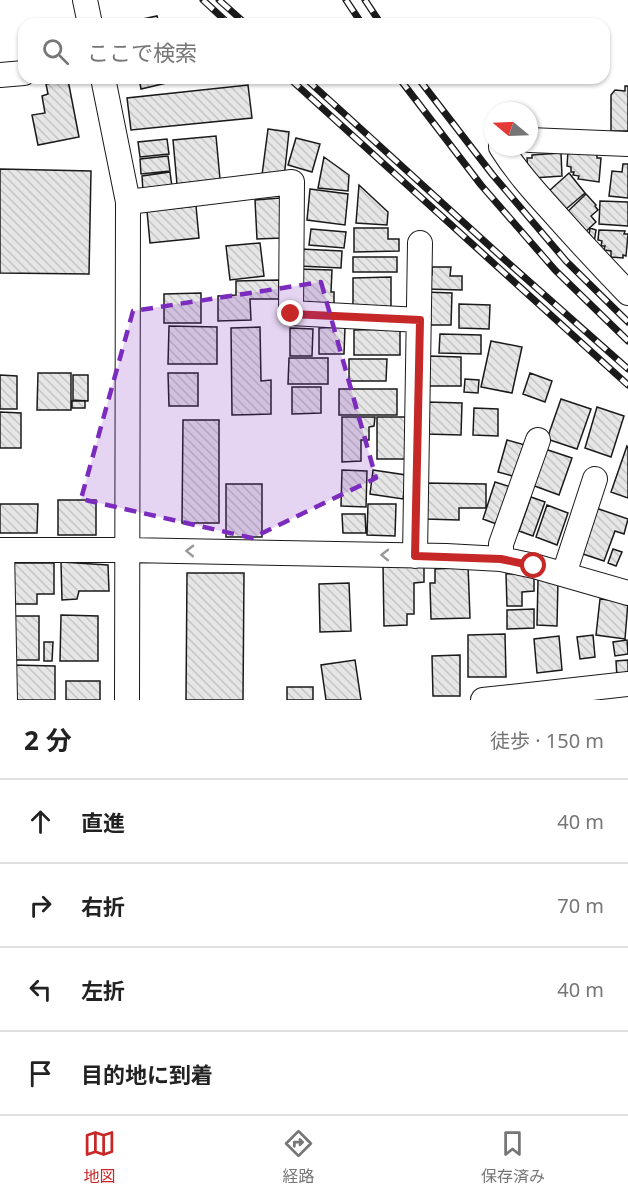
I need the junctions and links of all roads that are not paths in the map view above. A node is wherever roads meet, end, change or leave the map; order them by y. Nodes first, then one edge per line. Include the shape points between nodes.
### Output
1 (85, 0) edge
2 (89, 18) edge
3 (18, 73) edge
4 (0, 75) edge
5 (104, 84) edge
6 (538, 140) edge
7 (628, 144) edge
8 (507, 156) edge
9 (128, 202) junction
10 (420, 243) dead end
11 (628, 293) edge
12 (420, 320) junction
13 (538, 440) dead end
14 (595, 479) dead end
15 (1, 550) edge
16 (127, 550) junction
17 (415, 556) junction
18 (501, 559) junction
19 (564, 574) junction
20 (628, 593) edge
21 (628, 684) edge
22 (5, 700) edge
23 (127, 700) edge
24 (483, 700) edge

1 - 2 street
3 - 4 street
5 - 9 street
6 - 7 street
8 - 11 street
9 - 12 street via 292,182 291,314
9 - 16 street
10 - 12 street
12 - 17 street
13 - 18 street via 501,544
14 - 19 street
15 - 16 street
15 - 22 street
17 -> 16 street
16 - 23 street
17 - 18 street
18 - 19 street
19 - 20 street
21 - 24 street

